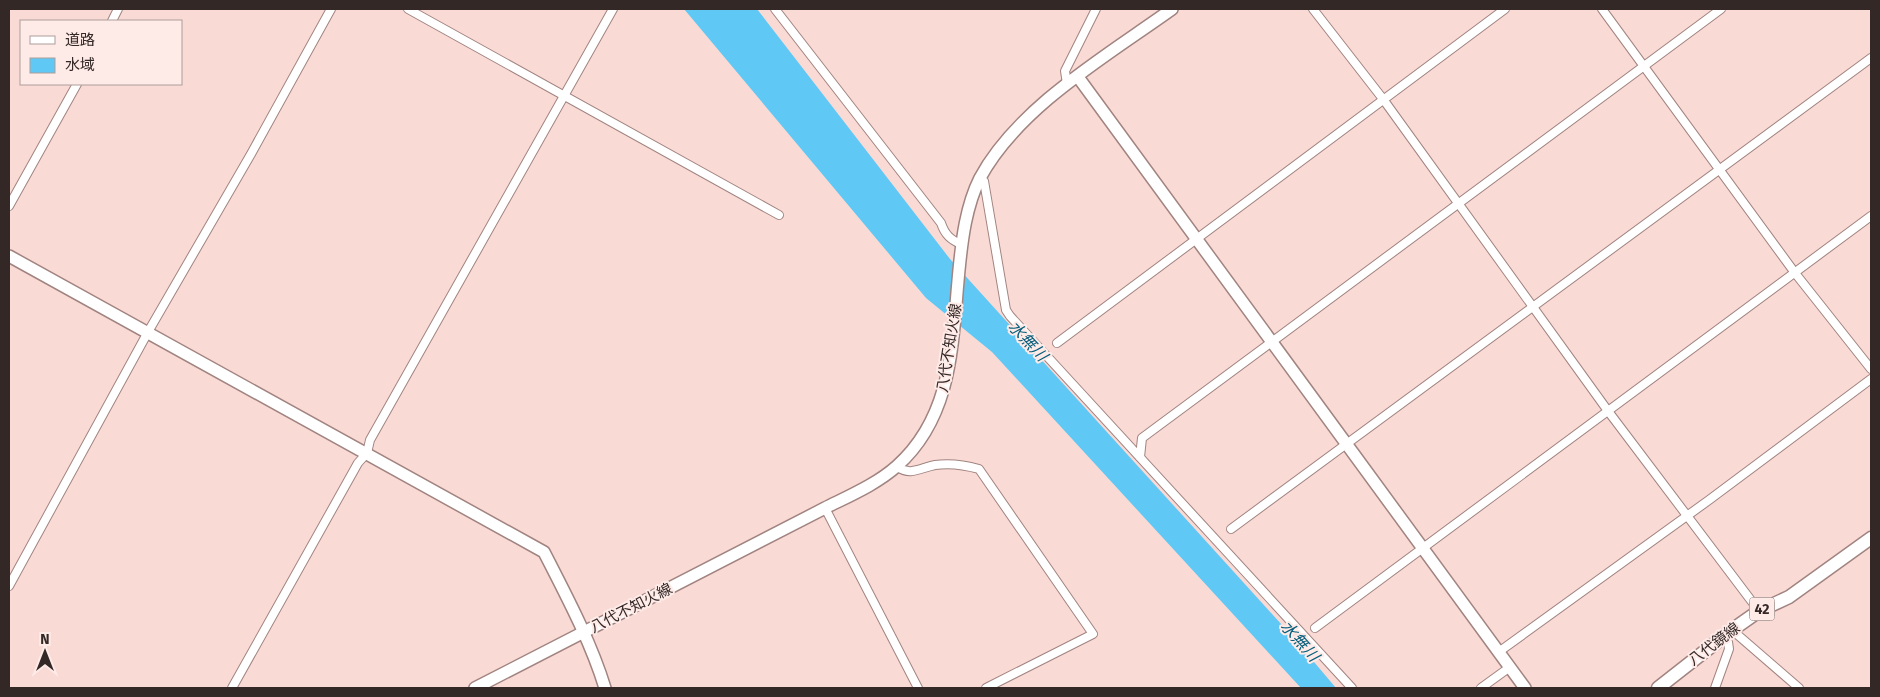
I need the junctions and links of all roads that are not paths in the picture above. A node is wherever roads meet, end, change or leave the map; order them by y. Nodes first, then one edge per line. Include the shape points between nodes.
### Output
1 (330, 9) edge
2 (408, 9) edge
3 (613, 9) edge
4 (1096, 9) edge
5 (1172, 9) edge
6 (1313, 9) edge
7 (1504, 9) edge
8 (1602, 9) edge
9 (1720, 9) edge
10 (778, 10) edge
11 (1871, 58) edge
12 (1642, 66) junction
13 (1078, 77) junction
14 (1067, 84) junction
15 (76, 85) edge
16 (564, 96) junction
17 (1383, 99) junction
18 (1720, 170) junction
19 (980, 179) junction
20 (1457, 204) junction
21 (9, 206) edge
22 (779, 215) dead end
23 (1871, 216) edge
24 (1196, 239) junction
25 (961, 248) junction
26 (9, 256) edge
27 (1795, 272) junction
28 (1532, 307) junction
29 (148, 332) junction
30 (1270, 342) junction
31 (1057, 343) dead end
32 (1871, 369) edge
33 (1871, 379) edge
34 (1608, 411) junction
35 (1346, 444) junction
36 (367, 454) junction
37 (1140, 457) junction
38 (897, 467) junction
39 (826, 508) junction
40 (1686, 516) junction
41 (1231, 529) dead end
42 (1871, 538) edge
43 (1422, 547) junction
44 (9, 586) edge
45 (1759, 611) junction
46 (1315, 628) dead end
47 (582, 633) junction
48 (1728, 634) junction
49 (1500, 651) junction
50 (1510, 667) junction
51 (232, 688) edge
52 (475, 688) edge
53 (605, 688) edge
54 (918, 688) edge
55 (986, 688) edge
56 (1352, 688) edge
57 (1481, 688) edge
58 (1525, 688) edge
59 (1658, 688) edge
60 (1715, 688) edge
61 (1799, 688) edge

1 - 29 street via 252,154
2 - 16 street
3 - 16 street
4 - 14 street via 1066,71
5 - 13 main road, 八代不知火線
6 - 17 street
7 - 17 street
8 - 12 street
9 - 12 street
10 - 25 street via 912,183 949,238
11 - 18 street
12 - 18 street
12 - 20 street
13 - 14 main road, 八代不知火線
13 - 24 main road
14 - 19 main road, 八代不知火線 via 1020,124
15 - 21 street
16 - 22 street
16 - 36 street via 370,440
17 - 20 street
17 - 24 street
18 - 27 street
18 - 28 street
19 - 25 main road, 八代不知火線 via 966,217
19 - 37 street via 984,182 1006,310
20 - 28 street
20 - 30 street
23 - 27 street
24 - 30 main road
24 - 31 street
25 - 38 main road, 八代不知火線 via 945,388 927,433
26 - 29 main road
27 - 32 street
27 - 34 street
28 - 34 street
28 - 35 street
29 - 36 main road
29 - 44 street
30 - 35 main road
30 - 37 street via 1142,438
33 - 40 street
34 - 40 street
34 - 43 street
35 - 41 street
35 - 43 main road
36 - 47 main road via 544,552
36 - 51 street via 358,463
37 - 56 street
38 - 39 main road, 八代不知火線
38 - 55 street via 912,472 936,465 979,469 1093,634
39 - 47 main road, 八代不知火線
39 - 54 street
40 - 45 street
40 - 49 street
42 - 45 main road, 八代鏡線 / 42 via 1789,597
43 - 46 street
43 - 49 main road
45 - 48 main road, 八代鏡線 / 42
47 - 52 main road, 八代不知火線
47 - 53 main road via 595,656
48 - 59 main road, 八代鏡線 / 42
48 - 60 street via 1729,649
48 - 61 street
49 - 50 main road
50 - 57 street
50 - 58 main road

